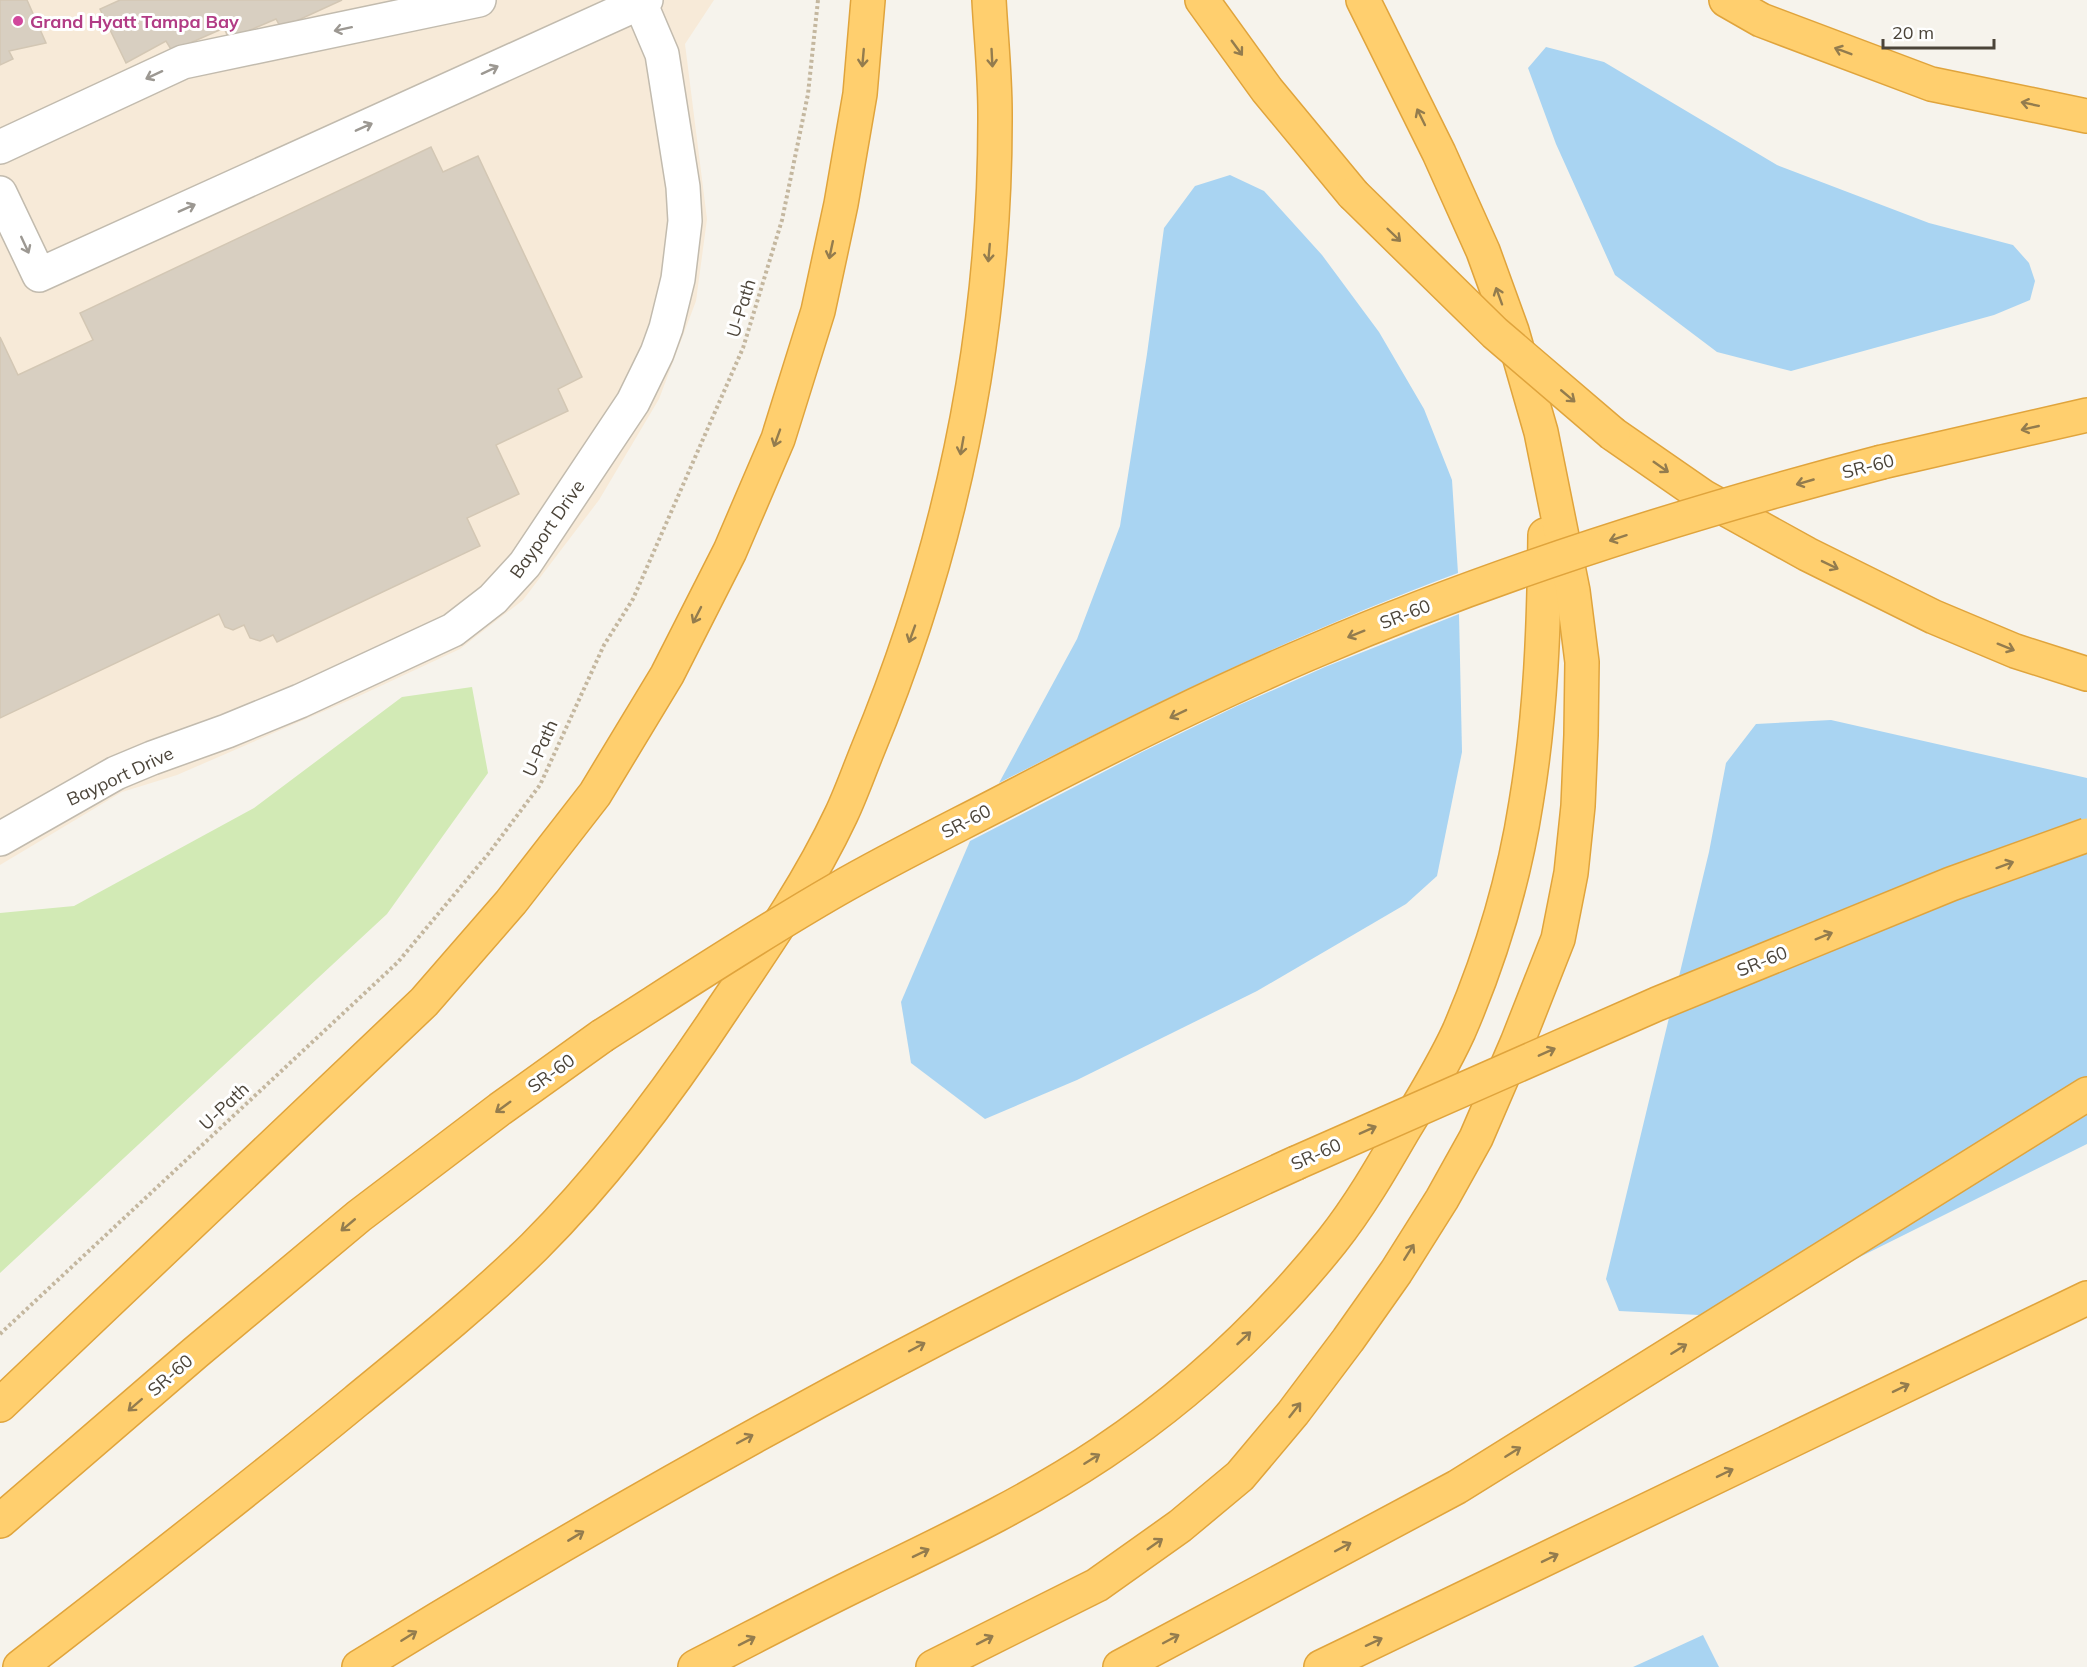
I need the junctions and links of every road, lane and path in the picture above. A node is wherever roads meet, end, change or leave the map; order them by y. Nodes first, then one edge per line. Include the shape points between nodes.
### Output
1 (479, 0) edge
2 (818, 0) edge
3 (868, 0) edge
4 (989, 0) edge
5 (1202, 0) edge
6 (1363, 0) edge
7 (1726, 0) edge
8 (642, 1) edge
9 (2087, 116) edge
10 (0, 147) edge
11 (0, 193) edge
12 (2087, 415) edge
13 (1541, 432) junction
14 (2087, 674) edge
15 (2087, 835) edge
16 (0, 839) edge
17 (2087, 1094) edge
18 (2087, 1298) edge
19 (0, 1334) edge
20 (0, 1405) edge
21 (0, 1521) edge
22 (20, 1667) edge
23 (359, 1667) edge
24 (694, 1667) edge
25 (933, 1667) edge
26 (1120, 1667) edge
27 (1321, 1667) edge

1 -> 10 street via 183,62
2 - 19 path, U-Path via 808,93 782,220 743,348 633,599 604,645 540,785 398,962
3 -> 20 highway via 860,94 841,204 818,311 778,439 730,551 667,675 595,794 512,902 424,1002
4 -> 22 highway via 995,110 992,219 978,352 961,453 941,539 890,696 840,816 804,884 691,1058 647,1118 536,1245 466,1311 251,1488
5 -> 14 highway, bridge via 1267,90 1353,194 1495,333 1613,434 1704,497 1807,554 1934,617 2015,651
13 -> 6 highway via 1512,331 1483,251
9 -> 7 highway via 1931,84 1761,20
11 -> 8 street via 39,275
8 - 16 street, Bayport Drive via 662,54 683,187 685,221 678,279 657,353 633,402 525,564 493,599 445,634 291,705 125,769
12 -> 21 highway, SR-60 / SR-60, bridge via 1799,484 1648,528 1497,579 1328,645 1229,689 836,890 602,1036 358,1216
24 -> 13 highway via 1011,1508 1138,1428 1249,1334 1334,1238 1372,1185 1436,1078 1459,1030 1509,882 1526,806 1537,721 1546,519
25 -> 13 highway via 1097,1585 1180,1526 1240,1476 1293,1413 1396,1272 1476,1138 1558,939 1571,873 1578,806 1582,662 1573,591
23 -> 15 highway, SR-60 / SR-60, bridge via 729,1448 1021,1293 1149,1230 1657,1004 1951,884
26 -> 17 highway via 1457,1487
27 -> 18 highway

